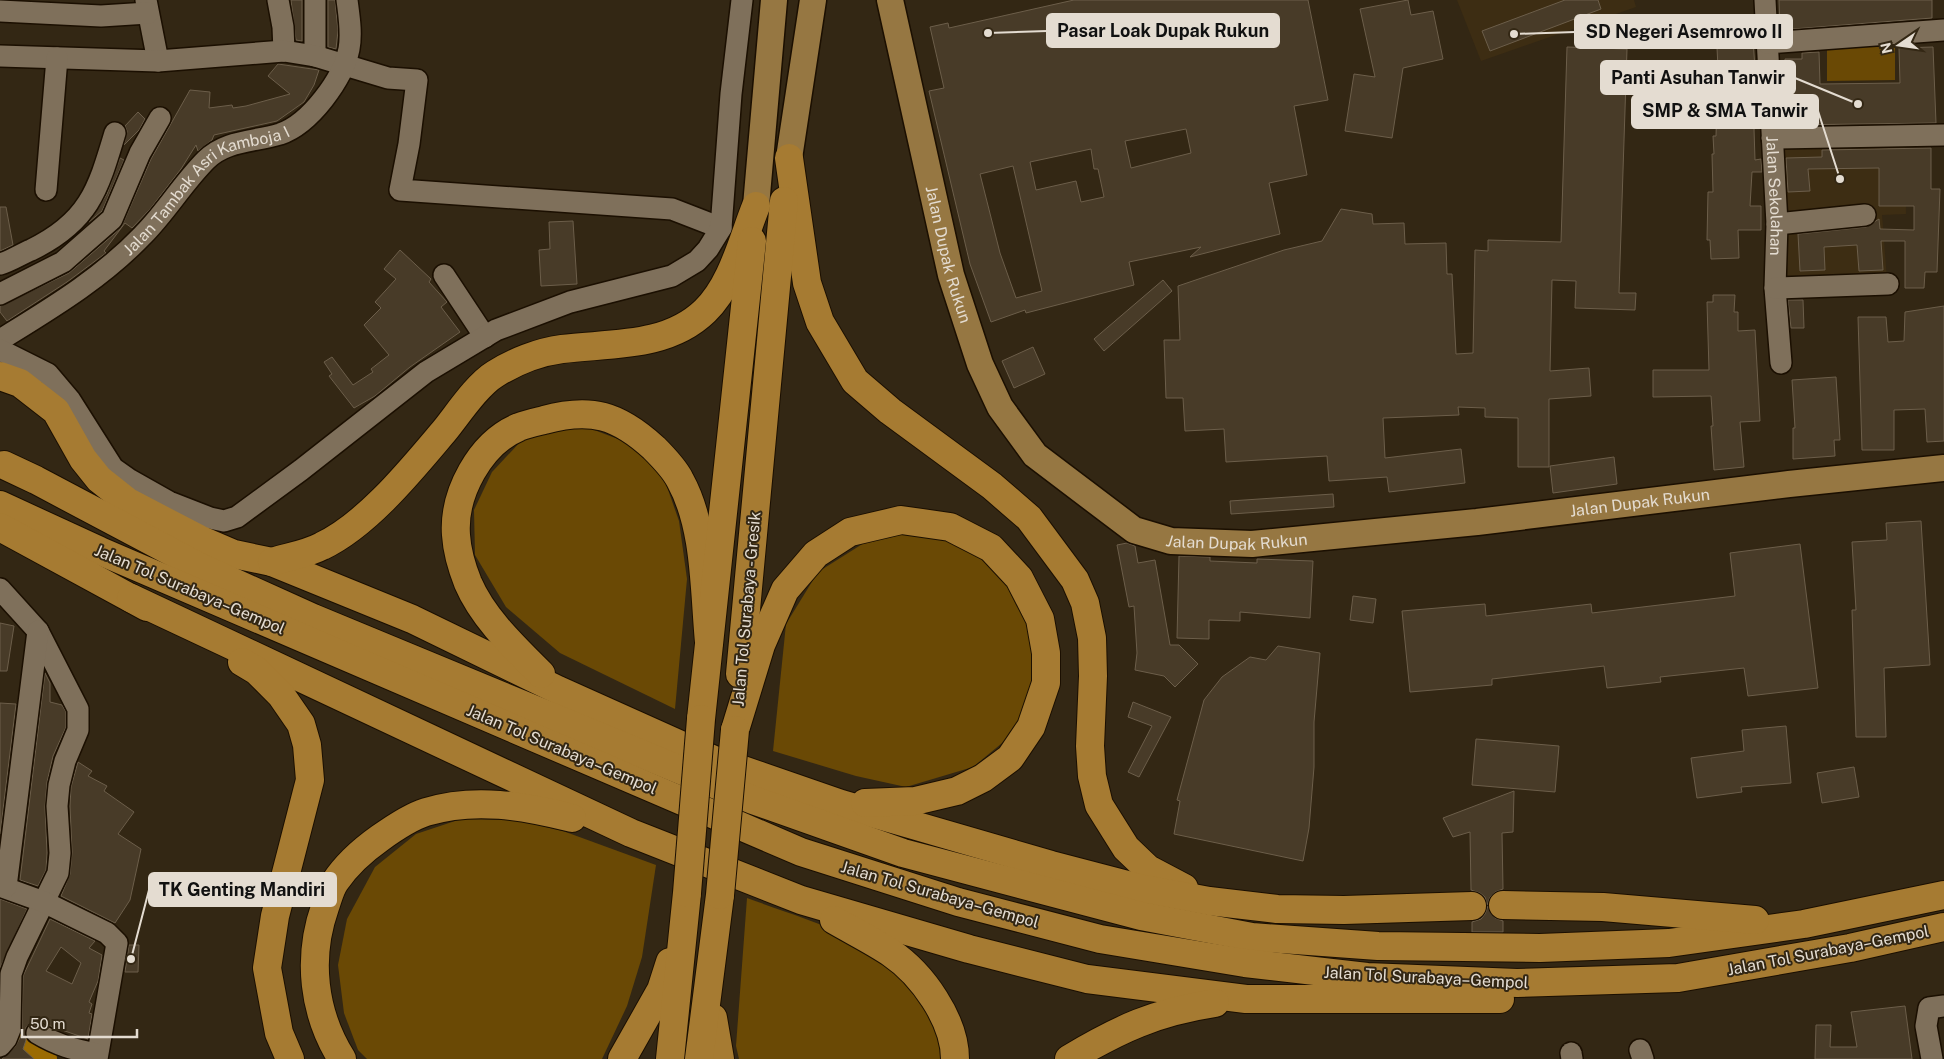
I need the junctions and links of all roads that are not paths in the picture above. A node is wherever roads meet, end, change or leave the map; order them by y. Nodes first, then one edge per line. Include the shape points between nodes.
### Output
1 (278, 0) edge
2 (315, 0) edge
3 (347, 0) edge
4 (742, 0) edge
5 (774, 0) edge
6 (812, 0) edge
7 (829, 0) edge
8 (890, 0) edge
9 (1765, 0) edge
10 (147, 7) edge
11 (0, 11) edge
12 (1944, 30) edge
13 (1767, 43) junction
14 (284, 51) junction
15 (0, 56) edge
16 (315, 56) junction
17 (803, 57) junction
18 (57, 58) junction
19 (158, 61) junction
20 (343, 64) junction
21 (160, 118) dead end
22 (114, 133) dead end
23 (1944, 135) edge
24 (1772, 138) junction
25 (788, 158) junction
26 (46, 190) dead end
27 (90, 204) junction
28 (756, 206) junction
29 (1865, 214) dead end
30 (112, 219) junction
31 (1777, 224) junction
32 (720, 228) junction
33 (142, 237) junction
34 (0, 264) edge
35 (444, 275) dead end
36 (1888, 284) dead end
37 (1775, 288) junction
38 (0, 294) edge
39 (485, 337) junction
40 (0, 340) edge
41 (0, 350) edge
42 (1781, 363) dead end
43 (0, 376) edge
44 (4, 465) dead end
45 (1944, 468) edge
46 (0, 505) edge
47 (0, 527) edge
48 (272, 562) junction
49 (0, 589) edge
50 (131, 598) junction
51 (38, 631) junction
52 (709, 642) junction
53 (558, 690) junction
54 (735, 730) junction
55 (841, 804) junction
56 (631, 833) junction
57 (3, 887) edge
58 (1944, 895) edge
59 (801, 900) junction
60 (686, 901) junction
61 (1209, 901) junction
62 (44, 902) junction
63 (1503, 905) dead end
64 (1472, 906) dead end
65 (1804, 924) junction
66 (1944, 928) edge
67 (1678, 978) junction
68 (708, 989) junction
69 (1246, 999) junction
70 (1944, 1006) edge
71 (37, 1033) dead end
72 (6, 1038) edge
73 (97, 1057) edge
74 (290, 1059) edge
75 (342, 1059) edge
76 (622, 1059) edge
77 (670, 1059) edge
78 (699, 1059) edge
79 (720, 1059) edge
80 (956, 1059) edge
81 (1069, 1059) edge
82 (1932, 1059) edge

1 - 14 street
2 - 16 street
3 - 20 street, Jalan Tambak Asri Kamboja I via 350,35
4 - 32 street
5 - 28 main road
6 - 17 main road
7 - 17 main road
8 - 45 main road, Jalan Dupak Rukun via 951,274 980,364 1000,407 1035,455 1134,530 1171,540 1252,544 1477,522
9 - 13 street, Jalan Sekolahan
10 - 11 street via 101,16
10 - 19 street
12 - 13 street
13 - 24 street, Jalan Sekolahan
14 - 16 street
14 - 19 street
15 - 18 street
16 - 20 street
17 - 25 main road
18 - 19 street
18 - 26 street
20 - 32 street via 388,78 417,80 400,190 672,209
20 - 33 street, Jalan Tambak Asri Kamboja I via 316,111 280,134 232,144 219,150 187,181
21 - 30 street via 140,153
22 - 27 street
23 - 24 street
24 - 31 street, Jalan Sekolahan
25 - 54 highway, Jalan Tol Surabaya - Gresik
25 - 61 highway via 807,283 820,322 855,381 1029,518 1075,580 1085,603 1092,638 1094,676 1090,746 1092,776 1099,805 1126,848 1148,869
27 - 30 street
27 - 34 street via 61,232 40,246
28 - 48 highway via 724,288 705,311 685,326 658,338 560,349 515,362 493,375 353,528 321,547
28 - 52 highway, Jalan Tol Surabaya - Gresik
29 - 31 street
30 - 33 street
30 - 38 street via 63,262
31 - 37 street, Jalan Sekolahan
32 - 39 street via 698,261 672,276 570,302
33 - 40 street, Jalan Tambak Asri Kamboja I via 88,285
35 - 39 street
36 - 37 street
37 - 42 street, Jalan Sekolahan
39 - 41 street via 426,372 237,517 224,521 169,502 113,468 70,400 48,374
43 - 48 highway via 20,383 56,410 82,459 99,479 128,502 217,547
44 - 65 highway, Jalan Tol Surabaya–Gempol via 200,567 313,618 753,800 903,853 1141,916 1252,937 1378,946 1540,948 1669,943
46 - 67 highway, Jalan Tol Surabaya–Gempol via 801,852 958,902 1100,938 1245,963 1368,977 1517,982
47 - 50 highway
48 - 53 highway via 412,620
49 - 51 street
50 - 56 highway
50 - 74 highway via 257,671 281,695 302,724 310,780 277,906 267,968 279,1033
51 - 57 street
51 - 62 street via 78,709 78,730 59,785 58,873
52 - 53 highway via 694,514 680,479 664,458 636,432 611,418 590,413 566,414 518,427 494,443 478,462 460,501 456,536 468,584 483,609 516,649
52 - 60 highway, Jalan Tol Surabaya - Gresik, bridge
53 - 55 highway via 714,760
54 - 55 highway via 761,644 786,590 816,554 850,532 901,520 950,527 991,548 1019,578 1040,619 1046,653 1046,683 1031,727 1010,758 983,778 957,791 915,801
54 - 68 highway, Jalan Tol Surabaya - Gresik, bridge
55 - 61 highway via 1051,866
56 - 59 highway
56 - 75 highway via 538,810 469,804 426,813 392,829 360,853 334,884 320,921 314,964 317,1002
57 - 62 street
58 - 65 highway, Jalan Tol Surabaya–Gempol
59 - 69 highway via 1087,980
59 - 80 highway via 893,954 926,986 941,1009
60 - 76 highway via 661,990
60 - 77 highway, Jalan Tol Surabaya - Gresik
61 - 64 highway via 1277,909
62 - 72 street via 11,974
62 - 73 street via 107,933 117,944
63 - 65 highway via 1603,907
66 - 67 highway, Jalan Tol Surabaya–Gempol
67 - 69 highway via 1590,993 1515,999
68 - 78 highway, Jalan Tol Surabaya - Gresik
68 - 79 highway
69 - 81 highway via 1154,1016 1113,1032
70 - 82 street via 1929,1008 1926,1019
71 - 73 street via 70,1050

